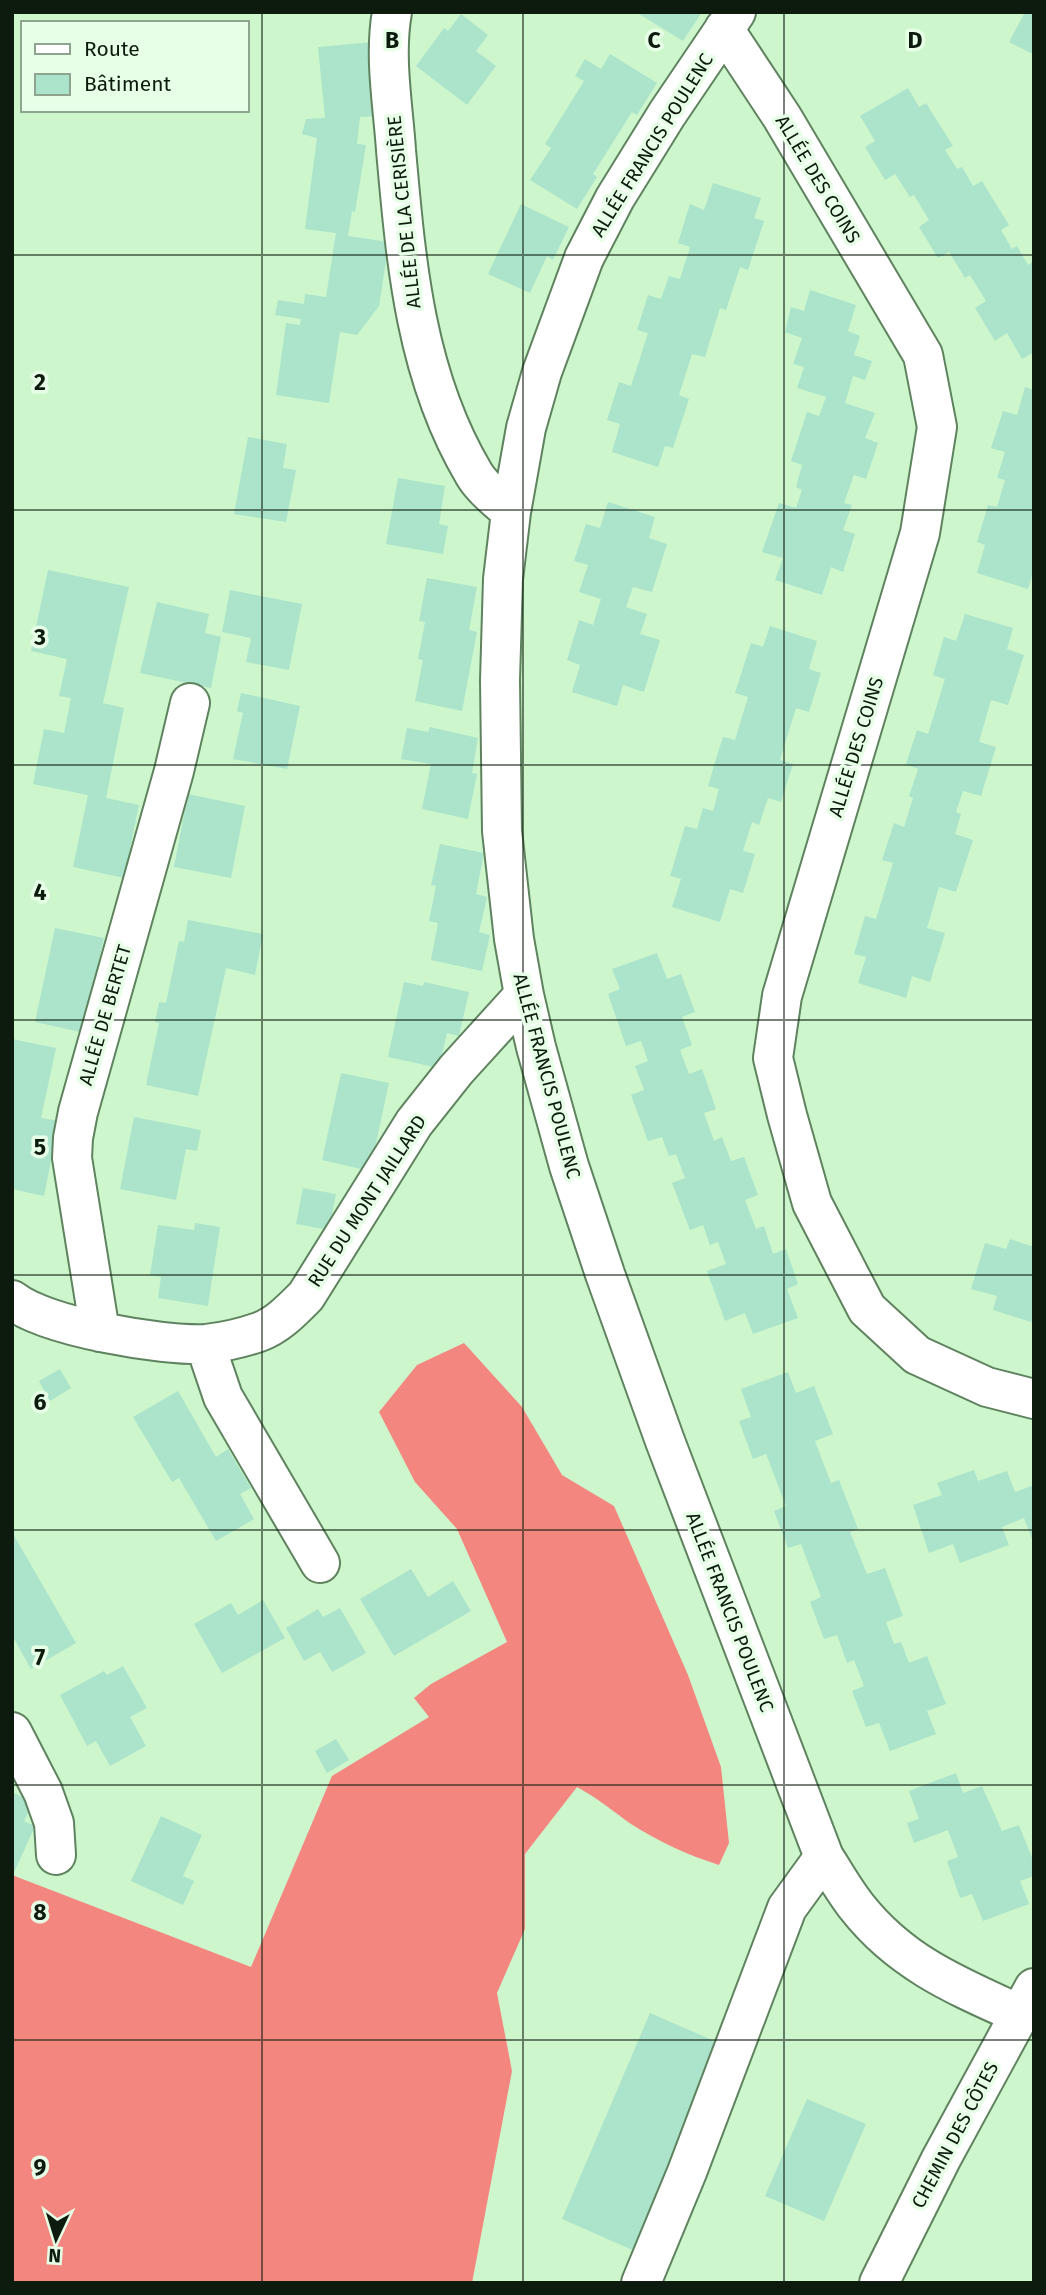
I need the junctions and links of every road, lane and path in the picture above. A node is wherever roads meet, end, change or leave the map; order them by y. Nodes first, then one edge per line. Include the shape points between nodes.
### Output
1 (392, 12) edge
2 (730, 21) edge
3 (511, 512) junction
4 (190, 703) dead end
5 (524, 995) junction
6 (12, 1300) edge
7 (100, 1332) junction
8 (205, 1344) junction
9 (1034, 1399) edge
10 (320, 1563) dead end
11 (12, 1732) edge
12 (56, 1855) dead end
13 (824, 1857) junction
14 (1027, 2001) edge
15 (641, 2283) edge
16 (879, 2283) edge

1 - 3 street, ALLÉE DE LA CERISIÈRE via 390,77 405,250 428,373 475,476
2 - 3 street, ALLÉE FRANCIS POULENC via 622,187 584,258 526,428
2 - 9 street, ALLÉE DES COINS via 923,355 937,427 920,533 782,996 773,1058 812,1203 867,1309 917,1355 987,1387
3 - 5 street, ALLÉE FRANCIS POULENC via 503,579 500,680 502,831
4 - 7 street, ALLÉE DE BERTET via 73,1138 72,1158
5 - 8 street, RUE DU MONT JAILLARD via 414,1123 306,1296 289,1314 262,1331
5 - 13 street, ALLÉE FRANCIS POULENC via 569,1166 605,1274
6 - 7 street, RUE DU MONT JAILLARD via 59,1321
7 - 8 street, RUE DU MONT JAILLARD
8 - 10 street via 223,1397
11 - 12 street via 47,1802
13 - 14 street, ALLÉE FRANCIS POULENC via 857,1908 895,1947 931,1973
13 - 15 street via 787,1908
14 - 16 street, CHEMIN DES CÔTES

